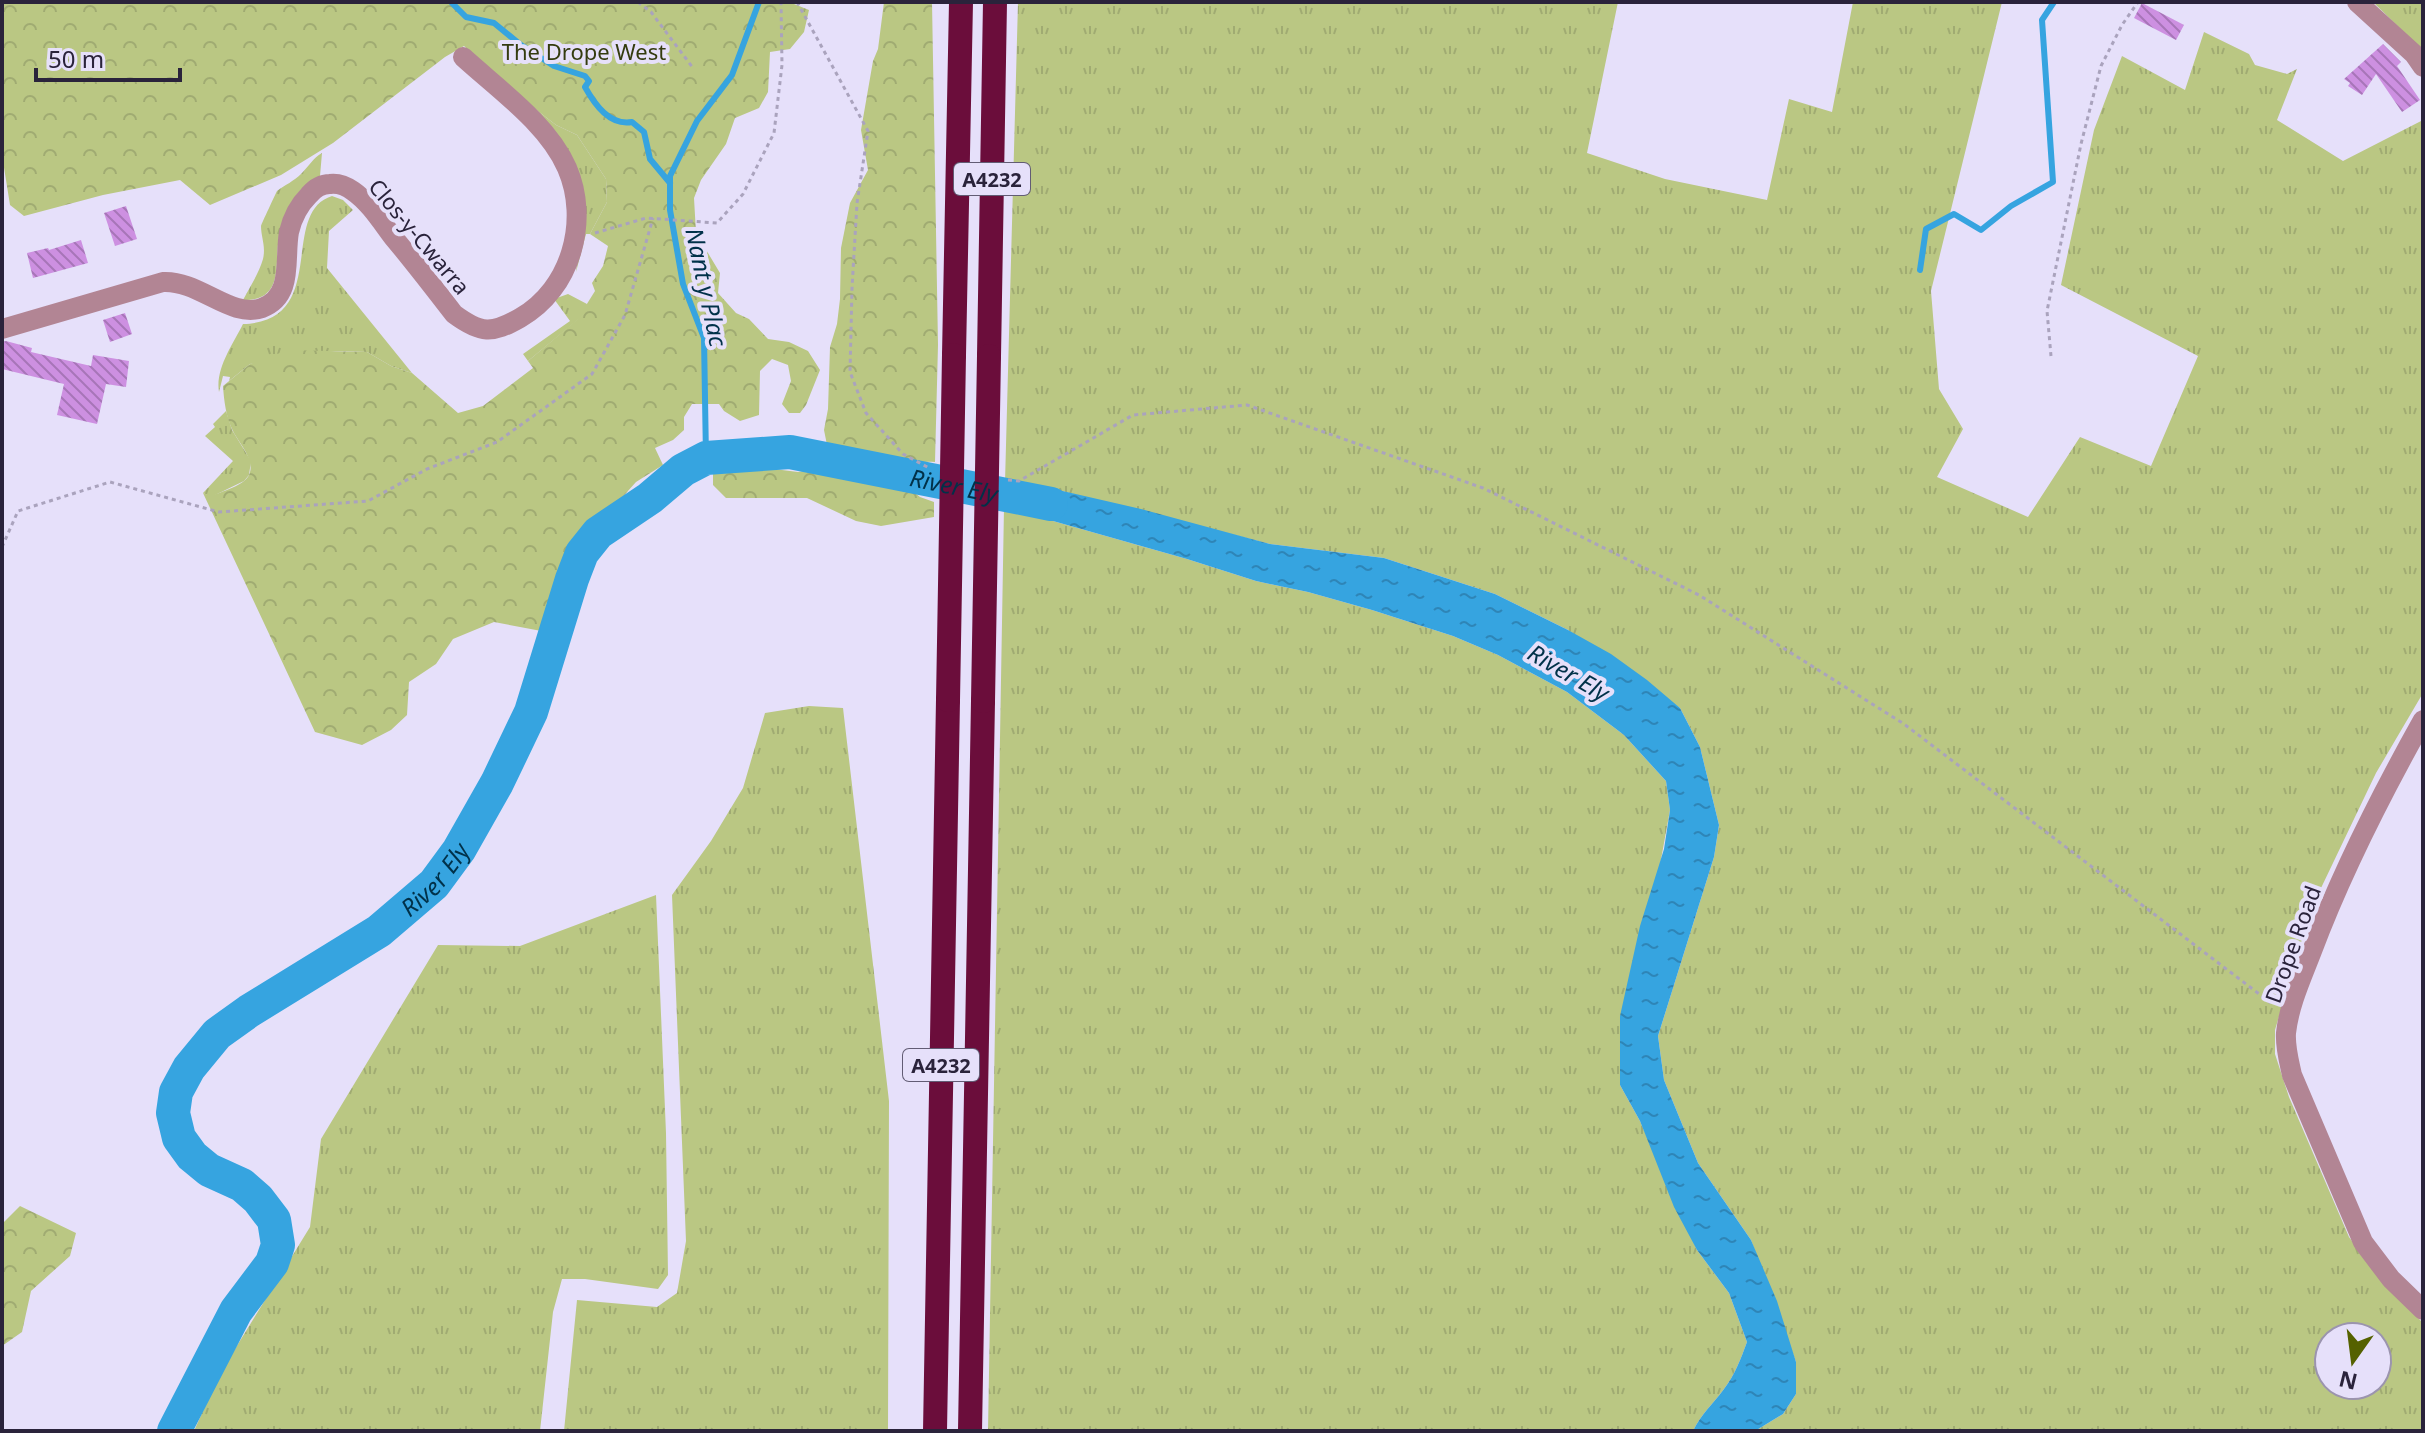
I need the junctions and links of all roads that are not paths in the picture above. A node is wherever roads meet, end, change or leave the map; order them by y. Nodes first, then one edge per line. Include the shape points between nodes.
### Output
1 (961, 2) edge
2 (995, 2) edge
3 (2357, 2) edge
4 (463, 57) dead end
5 (2423, 67) edge
6 (2, 329) edge
7 (2423, 720) edge
8 (2423, 1310) edge
9 (935, 1431) edge
10 (970, 1431) edge

1 - 9 highway, A4232, bridge
2 - 10 highway, A4232, bridge
3 - 5 street
4 - 6 street, Clos-y-Cwarra via 543,130 568,170 575,196 568,263 549,295 526,315 501,329 479,329 465,322 369,206 352,189 328,184 310,194 293,218 286,277 270,304 250,311 183,283 163,282
7 - 8 street, Drope Road via 2326,914 2286,1032 2292,1075 2363,1242

